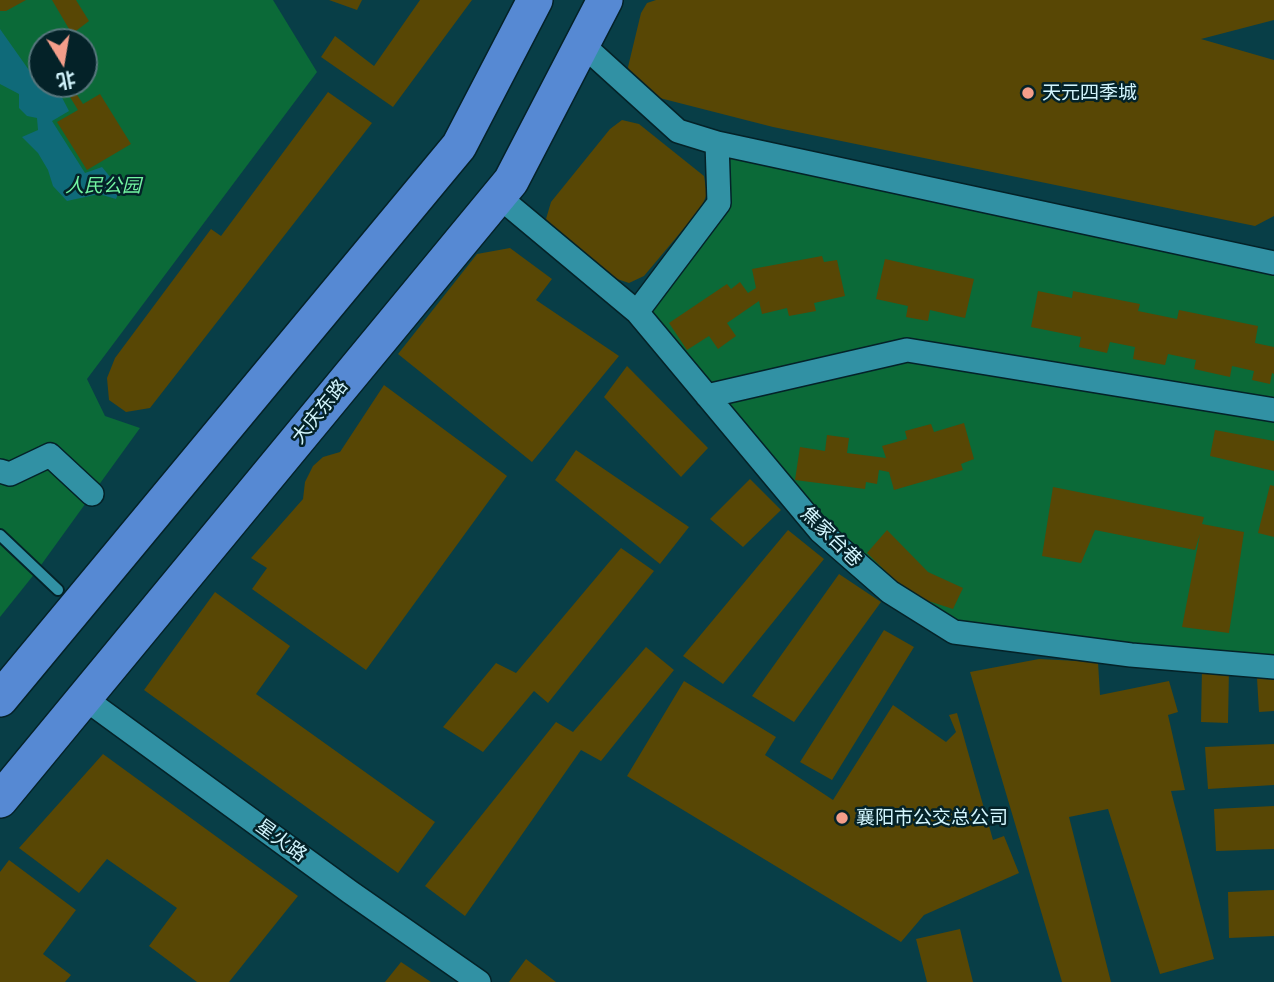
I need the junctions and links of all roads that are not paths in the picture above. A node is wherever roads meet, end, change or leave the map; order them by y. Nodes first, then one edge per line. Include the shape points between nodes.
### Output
1 (535, 0) edge
2 (605, 0) edge
3 (582, 44) junction
4 (716, 143) junction
5 (498, 197) junction
6 (1274, 262) edge
7 (637, 312) junction
8 (707, 396) junction
9 (1274, 410) edge
10 (0, 471) edge
11 (92, 494) dead end
12 (0, 535) edge
13 (58, 590) dead end
14 (1274, 667) edge
15 (84, 698) junction
16 (0, 699) edge
17 (0, 800) edge
18 (479, 982) edge

1 - 16 main road via 458,146
2 - 3 main road, 大庆东路
3 - 4 street via 678,131
3 - 5 main road, 大庆东路 via 511,181
4 - 6 street
4 - 7 street via 719,203
5 - 7 street, 焦家台巷
5 - 15 main road, 大庆东路
7 - 8 street, 焦家台巷
8 - 9 street via 907,350
8 - 14 street, 焦家台巷 via 820,531 890,592 954,632 1131,655
10 - 11 street via 9,474 50,455
12 - 13 lane
15 - 17 main road, 大庆东路
15 - 18 street, 星火路

